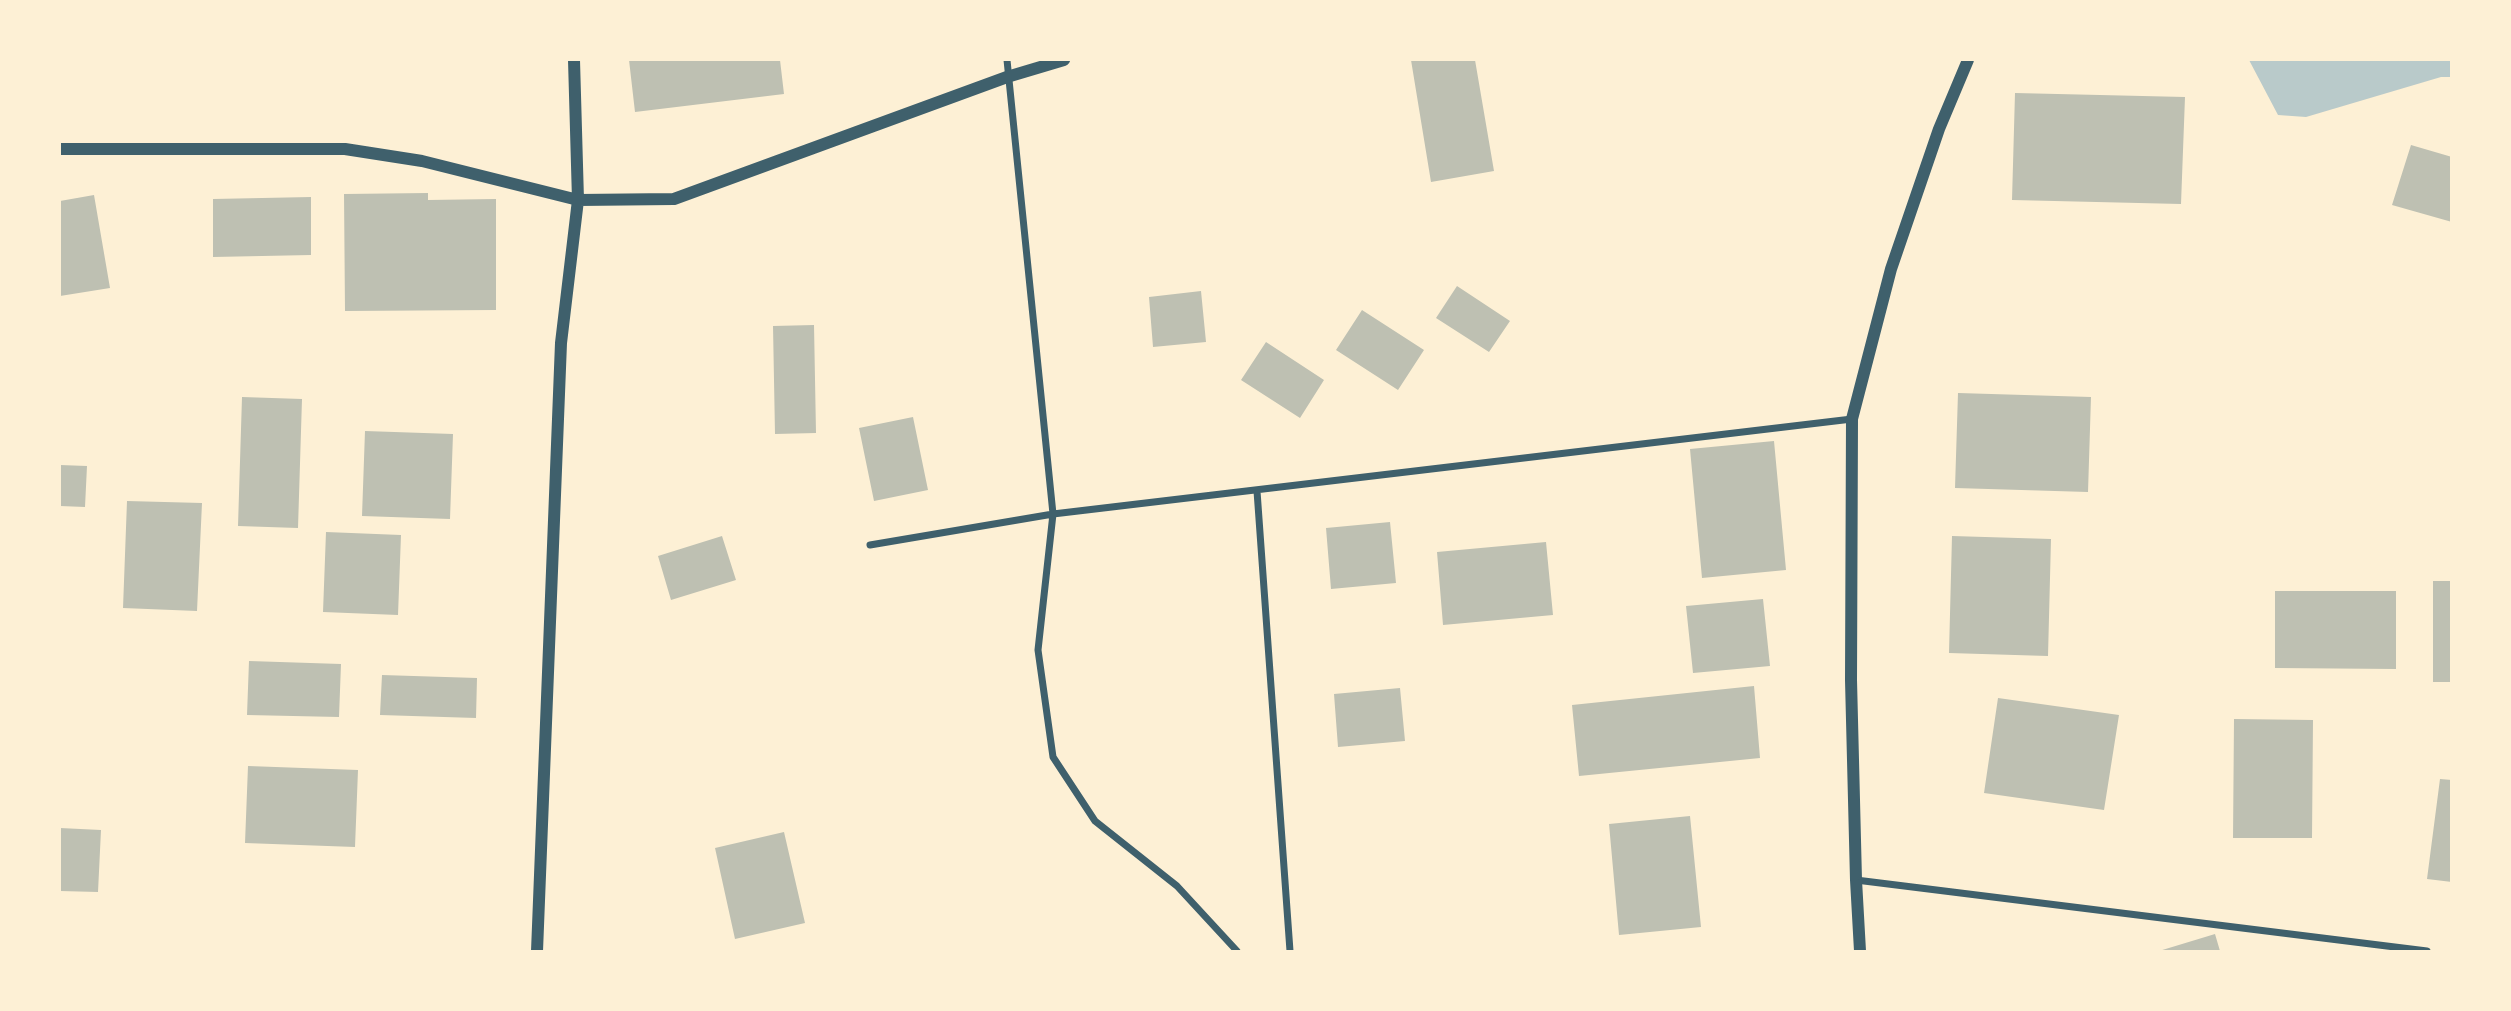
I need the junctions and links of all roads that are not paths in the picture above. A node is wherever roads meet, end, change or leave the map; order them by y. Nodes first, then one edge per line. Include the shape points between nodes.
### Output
1 (574, 60) edge
2 (1007, 60) edge
3 (1064, 60) edge
4 (1968, 60) edge
5 (1007, 77) junction
6 (60, 149) edge
7 (578, 200) junction
8 (1852, 419) junction
9 (1257, 491) junction
10 (1053, 514) junction
11 (870, 545) dead end
12 (1856, 880) junction
13 (537, 951) edge
14 (1237, 951) edge
15 (1290, 951) edge
16 (1860, 951) edge
17 (2427, 951) edge

1 - 7 street
2 - 5 street
3 - 5 street
4 - 8 street via 1891,269
5 - 7 street via 674,200
5 - 10 street
6 - 7 street via 345,149 422,161
7 - 13 street via 561,343
8 - 9 street
8 - 12 street
9 - 10 street
9 - 15 street
10 - 11 street
10 - 14 street via 1038,650 1053,757 1095,821 1177,886
12 - 16 street
12 - 17 street

